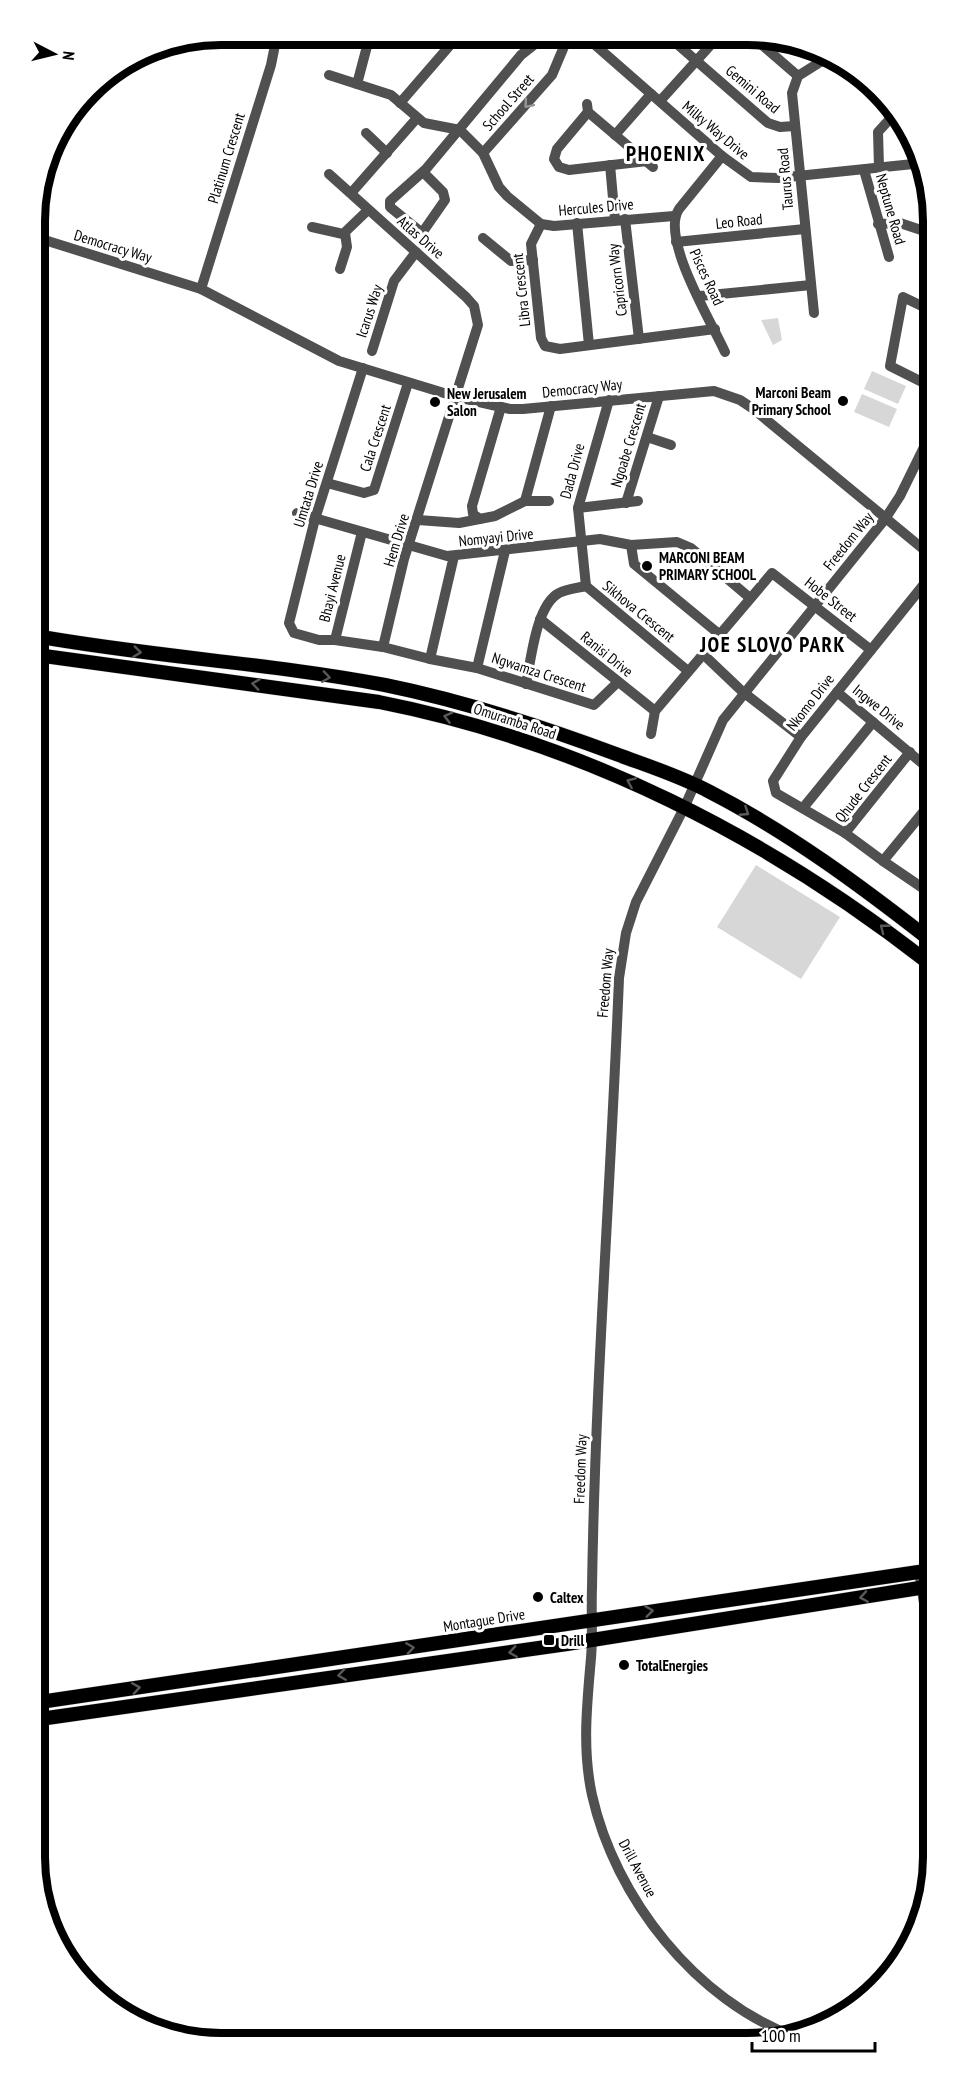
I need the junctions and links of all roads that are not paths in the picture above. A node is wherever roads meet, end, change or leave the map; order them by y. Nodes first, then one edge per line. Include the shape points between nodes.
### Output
1 (275, 45) edge
2 (367, 45) edge
3 (450, 45) edge
4 (533, 45) edge
5 (565, 45) edge
6 (595, 45) edge
7 (678, 45) edge
8 (711, 45) edge
9 (763, 45) edge
10 (696, 61) junction
11 (821, 61) edge
12 (329, 75) dead end
13 (798, 76) junction
14 (357, 84) junction
15 (656, 97) junction
16 (400, 103) junction
17 (417, 118) junction
18 (891, 120) edge
19 (795, 126) junction
20 (460, 130) junction
21 (366, 133) dead end
22 (615, 135) junction
23 (387, 153) junction
24 (483, 153) junction
25 (722, 156) junction
26 (913, 164) edge
27 (610, 165) junction
28 (879, 167) junction
29 (864, 170) junction
30 (423, 172) junction
31 (329, 174) dead end
32 (800, 176) junction
33 (352, 192) junction
34 (368, 210) junction
35 (674, 216) junction
36 (620, 219) junction
37 (577, 223) junction
38 (541, 224) junction
39 (878, 224) junction
40 (312, 227) dead end
41 (805, 229) junction
42 (923, 231) edge
43 (345, 233) junction
44 (483, 238) dead end
45 (45, 240) edge
46 (676, 242) junction
47 (416, 252) junction
48 (889, 257) dead end
49 (533, 260) junction
50 (340, 269) dead end
51 (811, 285) junction
52 (201, 289) junction
53 (700, 296) junction
54 (923, 307) edge
55 (814, 313) dead end
56 (715, 329) junction
57 (639, 339) junction
58 (589, 345) junction
59 (372, 351) dead end
60 (725, 352) dead end
61 (363, 368) junction
62 (923, 382) edge
63 (408, 383) junction
64 (659, 396) junction
65 (457, 397) junction
66 (609, 400) junction
67 (551, 406) junction
68 (501, 407) junction
69 (647, 437) junction
70 (671, 445) dead end
71 (923, 460) edge
72 (327, 483) junction
73 (525, 501) junction
74 (549, 501) dead end
75 (638, 501) dead end
76 (626, 502) junction
77 (578, 508) junction
78 (297, 513) dead end
79 (315, 519) junction
80 (480, 519) junction
81 (885, 519) junction
82 (418, 520) junction
83 (362, 532) junction
84 (580, 541) junction
85 (631, 545) junction
86 (409, 547) junction
87 (923, 549) edge
88 (505, 551) junction
89 (453, 556) junction
90 (923, 585) edge
91 (586, 586) junction
92 (750, 598) junction
93 (816, 607) junction
94 (540, 619) junction
95 (290, 630) joint
96 (719, 634) junction
97 (45, 638) edge
98 (335, 640) junction
99 (382, 646) junction
100 (871, 650) junction
101 (703, 654) junction
102 (45, 656) edge
103 (430, 659) junction
104 (477, 668) junction
105 (688, 671) junction
106 (618, 682) junction
107 (526, 684) junction
108 (743, 692) junction
109 (837, 692) junction
110 (655, 711) junction
111 (873, 722) junction
112 (651, 734) dead end
113 (801, 737) junction
114 (910, 752) junction
115 (923, 764) edge
116 (694, 784) junction
117 (685, 806) junction
118 (803, 808) junction
119 (923, 812) edge
120 (845, 833) junction
121 (883, 861) junction
122 (923, 885) edge
123 (923, 935) edge
124 (923, 959) edge
125 (923, 1570) edge
126 (923, 1588) edge
127 (591, 1618) junction
128 (591, 1641) junction
129 (45, 1701) edge
130 (45, 1718) edge
131 (780, 2029) edge

1 - 52 street, Platinum Crescent
2 - 14 street
3 - 16 street
4 - 20 street, School Street
5 -> 24 street, School Street via 552,75
6 - 15 street, Milky Way Drive
7 - 10 street, Gemini Road
8 - 10 street
9 - 13 street
10 - 15 street
10 - 19 street, Gemini Road via 768,123
11 - 13 street
12 - 14 street
13 - 19 street, Taurus Road via 792,93
14 - 16 street
15 - 22 street
15 - 25 street, Milky Way Drive
16 - 17 street
17 - 20 street via 432,126
17 - 23 street
18 - 28 street via 878,132
19 - 32 street, Taurus Road
20 - 24 street, Hercules Drive
20 - 30 street, School Street
21 - 23 street
22 - 27 street via 650,164
22 - 27 street via 588,108 554,155 555,163 569,170
23 - 33 street
24 - 38 street, Hercules Drive via 499,187
25 - 32 street, Milky Way Drive via 751,177
25 - 35 street
26 - 28 street, Milky Way Drive
27 - 36 street, Capricorn Way
28 - 29 street, Milky Way Drive
29 - 32 street, Milky Way Drive
29 - 39 street, Neptune Road
30 - 30 street, School Street via 443,192 445,200 421,232 389,202
31 - 33 street, Atlas Drive
32 - 41 street, Taurus Road
33 - 34 street, Atlas Drive
34 - 43 street
34 - 47 street, Atlas Drive
35 - 36 street, Hercules Drive
35 - 46 street, Pisces Road
36 - 37 street, Hercules Drive
36 - 57 street, Capricorn Way
37 - 38 street, Hercules Drive
37 - 58 street
38 - 49 street, Libra Crescent via 532,240
39 - 42 street via 900,223
39 - 48 street, Neptune Road
40 - 43 street
41 - 46 street, Leo Road
41 - 51 street, Taurus Road
43 - 50 street via 347,247
44 - 49 street via 511,261
45 - 52 street, Democracy Way
46 - 53 street, Pisces Road
47 - 59 street, Icarus Way via 394,281
47 - 65 street, Atlas Drive via 466,297 477,315 476,339
49 - 58 street, Libra Crescent via 542,341 560,349
51 - 53 street
51 - 55 street, Taurus Road
52 - 61 street, Democracy Way via 339,360
53 - 56 street, Pisces Road
54 - 62 street via 903,297 890,366
56 - 57 street
56 - 60 street, Pisces Road
57 - 58 street, Libra Crescent
61 - 63 street, Democracy Way
61 - 72 street, Umtata Drive
63 - 65 street, Democracy Way
63 - 72 street, Cala Crescent via 374,490 364,493
64 - 66 street, Democracy Way
64 - 69 street, Ngoabe Crescent
64 - 81 street, Democracy Way via 714,391 740,400
65 - 68 street, Democracy Way
65 - 82 street, Hem Drive
66 - 67 street, Democracy Way
66 - 77 street, Dada Drive
67 - 68 street, Democracy Way
67 - 73 street
68 - 80 street via 472,506 473,514
69 - 70 street
69 - 76 street, Ngoabe Crescent
71 - 81 street, Freedom Way
72 - 79 street, Umtata Drive
73 - 74 street
73 - 80 street
75 - 76 street, Ngoabe Crescent
76 - 77 street, Ngoabe Crescent
77 - 84 street, Dada Drive
78 - 79 street, Nomyayi Drive
79 - 83 street, Nomyayi Drive
79 - 95 street, Umtata Drive
80 - 82 street via 459,523
81 - 87 street, Democracy Way
81 - 93 street, Freedom Way
82 - 86 street, Hem Drive
83 - 86 street, Nomyayi Drive
83 - 98 street, Bhayi Avenue
84 - 85 street, Nomyayi Drive via 600,539
84 - 88 street, Nomyayi Drive
84 - 91 street, Dada Drive
85 - 92 street, Nomyayi Drive via 683,544
85 - 96 street via 634,564
86 - 89 street, Nomyayi Drive
86 - 99 street, Hem Drive
88 - 89 street, Nomyayi Drive
88 - 104 street, Ngwamza Crescent
89 - 103 street
90 - 100 street, Nkomo Drive
91 - 94 street, Sikhova Crescent via 558,593
91 - 105 street, Sikhova Crescent
92 - 93 street, Hobe Street via 772,573
92 - 96 street
93 - 100 street, Hobe Street
93 - 108 street, Freedom Way
94 - 106 street, Ranisi Drive
94 - 107 street, Sikhova Crescent
95 - 98 street, Bhayi Avenue via 319,640
96 - 101 street
97 -> 116 main road, Omuramba Road via 384,685 539,726
98 - 99 street
99 - 103 street, Ngwamza Crescent
100 - 109 street, Nkomo Drive
101 - 105 street
101 - 108 street
117 -> 102 main road, Omuramba Road via 571,757 476,724 427,712 275,686
103 - 104 street, Ngwamza Crescent
104 - 107 street, Ngwamza Crescent
105 - 110 street
106 - 107 street, Ngwamza Crescent via 594,705
106 - 110 street, Ranisi Drive
108 - 113 street
108 - 116 street, Freedom Way via 723,720
109 - 111 street, Ingwe Drive
109 - 113 street, Nkomo Drive
110 - 112 street
111 - 114 street, Ingwe Drive
111 - 118 street
113 - 118 street, Nkomo Drive via 773,781 777,793
114 - 115 street, Ingwe Drive
114 - 120 street, Qhude Crescent
116 - 117 street, Freedom Way
116 -> 123 main road, Omuramba Road via 837,871
124 -> 117 main road, Omuramba Road via 857,908
117 - 127 street, Freedom Way via 636,902 620,967 598,1384
118 - 120 street
119 - 121 street
120 - 121 street, Qhude Crescent
121 - 122 street, Qhude Crescent
127 -> 125 main road, Montague Drive via 712,1604
126 -> 128 main road
127 - 128 street, Freedom Way
129 -> 127 main road, Montague Drive via 488,1637
128 -> 130 main road
128 - 131 street, Drill Avenue via 585,1728 588,1775 609,1849 644,1910 685,1964 748,2013

